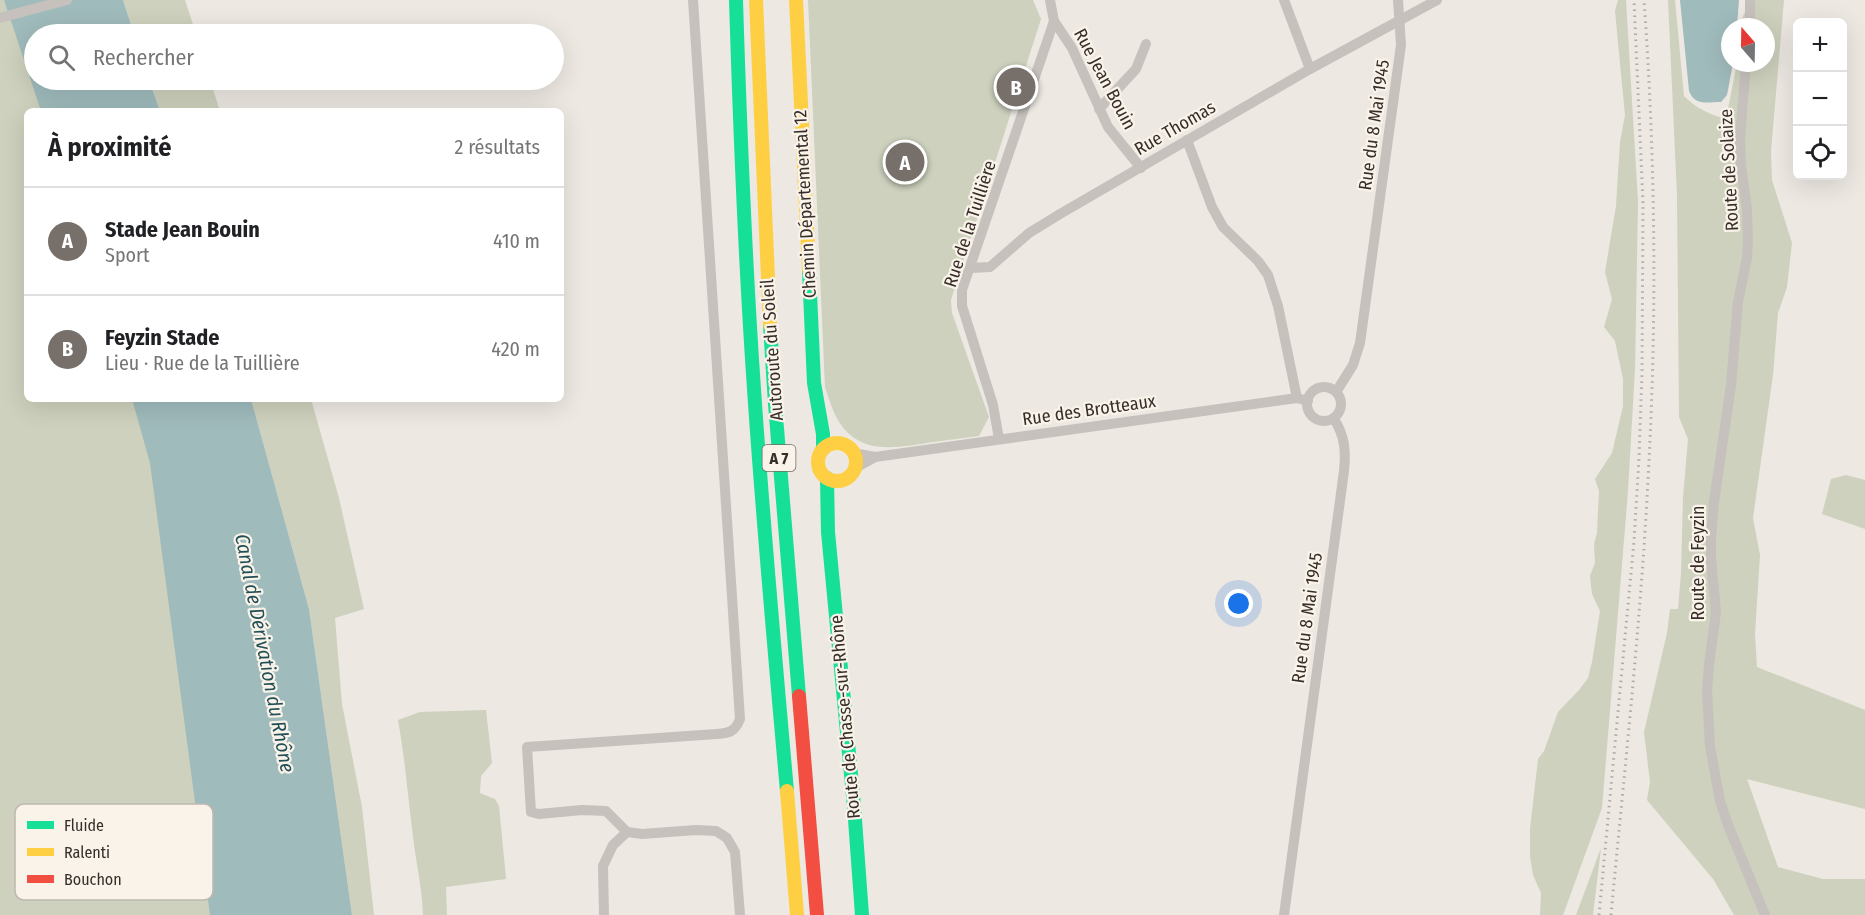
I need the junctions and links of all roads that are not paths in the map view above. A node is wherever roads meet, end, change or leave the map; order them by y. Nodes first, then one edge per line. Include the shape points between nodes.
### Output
1 (67, 0) edge
2 (693, 0) edge
3 (736, 0) edge
4 (756, 0) edge
5 (796, 0) edge
6 (1050, 0) edge
7 (1284, 0) edge
8 (1398, 0) edge
9 (1437, 0) edge
10 (1750, 0) edge
11 (0, 18) edge
12 (1750, 18) edge
13 (1401, 19) junction
14 (1054, 21) junction
15 (1146, 44) dead end
16 (1310, 69) junction
17 (1745, 72) edge
18 (1099, 109) junction
19 (1187, 140) junction
20 (1141, 168) junction
21 (971, 268) junction
22 (1743, 275) joint
23 (1336, 392) junction
24 (1302, 399) junction
25 (818, 408) junction
26 (1334, 418) junction
27 (999, 439) junction
28 (840, 444) junction
29 (823, 449) junction
30 (854, 453) junction
31 (875, 457) junction
32 (855, 468) junction
33 (827, 478) junction
34 (842, 480) junction
35 (828, 519) junction
36 (627, 832) junction
37 (604, 915) edge
38 (740, 915) edge
39 (797, 915) edge
40 (817, 915) edge
41 (862, 915) edge
42 (1284, 915) edge
43 (1765, 915) edge

1 - 11 street
2 - 36 street via 740,719 728,733 527,747 531,812 606,811
3 - 39 main road, Autoroute du Soleil / A 7 via 755,407
4 - 40 main road, Autoroute du Soleil / A 7 via 776,415
5 - 25 main road, Chemin Départemental 12
6 - 14 street, Rue Jean Bouin
7 - 16 street
8 - 13 street, Rue du 8 Mai 1945
9 - 13 street, Rue Thomas
10 - 12 street
13 - 16 street, Rue Thomas
13 - 23 street, Rue du 8 Mai 1945 via 1401,45 1360,343 1353,365
14 - 18 street, Rue Jean Bouin via 1072,48
14 - 21 street, Rue de la Tuillière
15 - 18 street via 1136,69
16 - 19 street, Rue Thomas
17 - 22 street, Route de Solaize via 1740,138 1748,241
18 - 20 street, Rue Jean Bouin via 1108,127
19 - 20 street, Rue Thomas
19 - 24 street via 1223,227 1268,275
20 - 21 street, Rue Thomas via 1029,233 990,267
21 - 27 street, Rue de la Tuillière via 962,290 962,306 993,405
22 - 43 street, Route de Feyzin via 1711,537 1716,612 1709,665 1708,719 1720,801
23 - 24 street via 1322,387
23 - 26 street via 1342,406
24 - 26 street via 1314,418 1323,422
24 - 27 street, Rue des Brotteaux
25 - 28 main road, Chemin Départemental 12
25 - 29 main road, Chemin Départemental 12
26 - 42 street, Rue du 8 Mai 1945 via 1346,450 1344,471
27 - 31 street, Rue des Brotteaux
28 - 29 main road
28 - 30 main road
29 - 33 main road via 818,465
30 - 31 street, Rue des Brotteaux
30 - 32 main road
31 - 32 street, Rue des Brotteaux
32 - 34 main road
33 - 34 main road
33 - 35 main road, Route de Chasse-sur-Rhône
34 - 35 main road, Route de Chasse-sur-Rhône
35 - 41 main road, Route de Chasse-sur-Rhône
36 - 37 street via 612,845 603,866
36 - 38 street via 716,831 727,838 735,852

